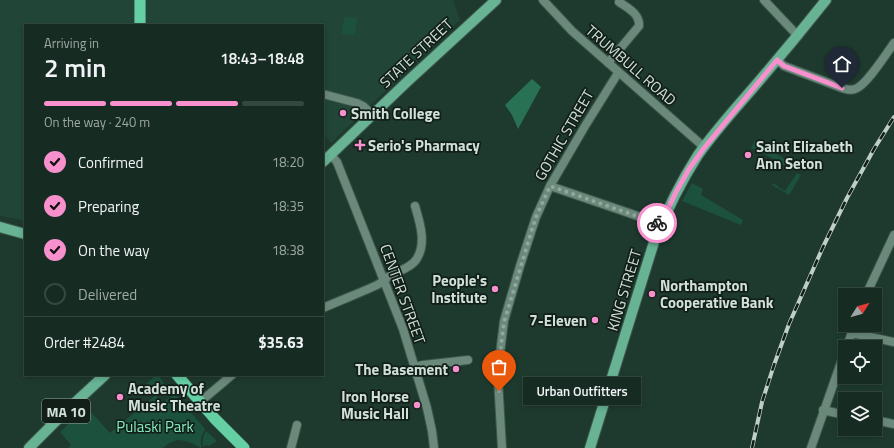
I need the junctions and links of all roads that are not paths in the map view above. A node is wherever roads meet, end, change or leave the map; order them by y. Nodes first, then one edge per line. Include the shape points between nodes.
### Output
1 (140, 0) edge
2 (496, 0) edge
3 (543, 0) edge
4 (764, 0) edge
5 (826, 0) edge
6 (619, 2) dead end
7 (140, 24) edge
8 (798, 36) junction
9 (894, 43) edge
10 (777, 60) junction
11 (608, 63) junction
12 (618, 73) junction
13 (324, 94) edge
14 (373, 115) junction
15 (704, 148) junction
16 (327, 158) edge
17 (550, 186) junction
18 (415, 206) dead end
19 (661, 224) junction
20 (0, 227) edge
21 (24, 234) edge
22 (894, 235) edge
23 (384, 281) junction
24 (869, 288) edge
25 (324, 308) edge
26 (862, 332) edge
27 (894, 342) edge
28 (468, 360) dead end
29 (415, 367) junction
30 (838, 370) edge
31 (104, 376) edge
32 (178, 376) edge
33 (231, 376) edge
34 (200, 402) junction
35 (823, 410) junction
36 (838, 413) edge
37 (882, 421) edge
38 (894, 424) edge
39 (297, 425) dead end
40 (29, 448) edge
41 (244, 448) edge
42 (291, 448) edge
43 (434, 448) edge
44 (502, 448) edge
45 (590, 448) edge
46 (810, 448) edge

1 - 7 highway
2 - 14 main road, STATE STREET
3 - 11 street, TRUMBULL ROAD via 572,31
4 - 8 street
5 - 8 main road, KING STREET
6 - 11 street via 636,15 639,26
8 - 10 main road, KING STREET
9 - 10 street via 865,82 857,89 851,90 784,66
10 - 15 main road, KING STREET
11 - 12 street, TRUMBULL ROAD
12 - 15 street, TRUMBULL ROAD
12 - 17 street, GOTHIC STREET
13 - 14 street via 357,103
14 - 16 main road, STATE STREET
15 - 19 main road, KING STREET via 689,169
16 - 23 street, CENTER STREET via 337,162
17 - 19 street
17 - 44 street, GOTHIC STREET via 536,217 504,322 498,379
18 - 23 street via 422,237 416,260 409,267
19 - 45 main road, KING STREET
20 - 21 main road
22 - 24 street
23 - 25 street
23 - 29 street, CENTER STREET
26 - 27 street
28 - 29 street
29 - 43 street, CENTER STREET via 427,408
30 - 35 street
31 - 40 main road, MA 10
32 - 34 highway
33 - 34 street
34 - 41 highway
35 - 36 street
35 - 46 street
37 - 38 street
39 - 42 street

